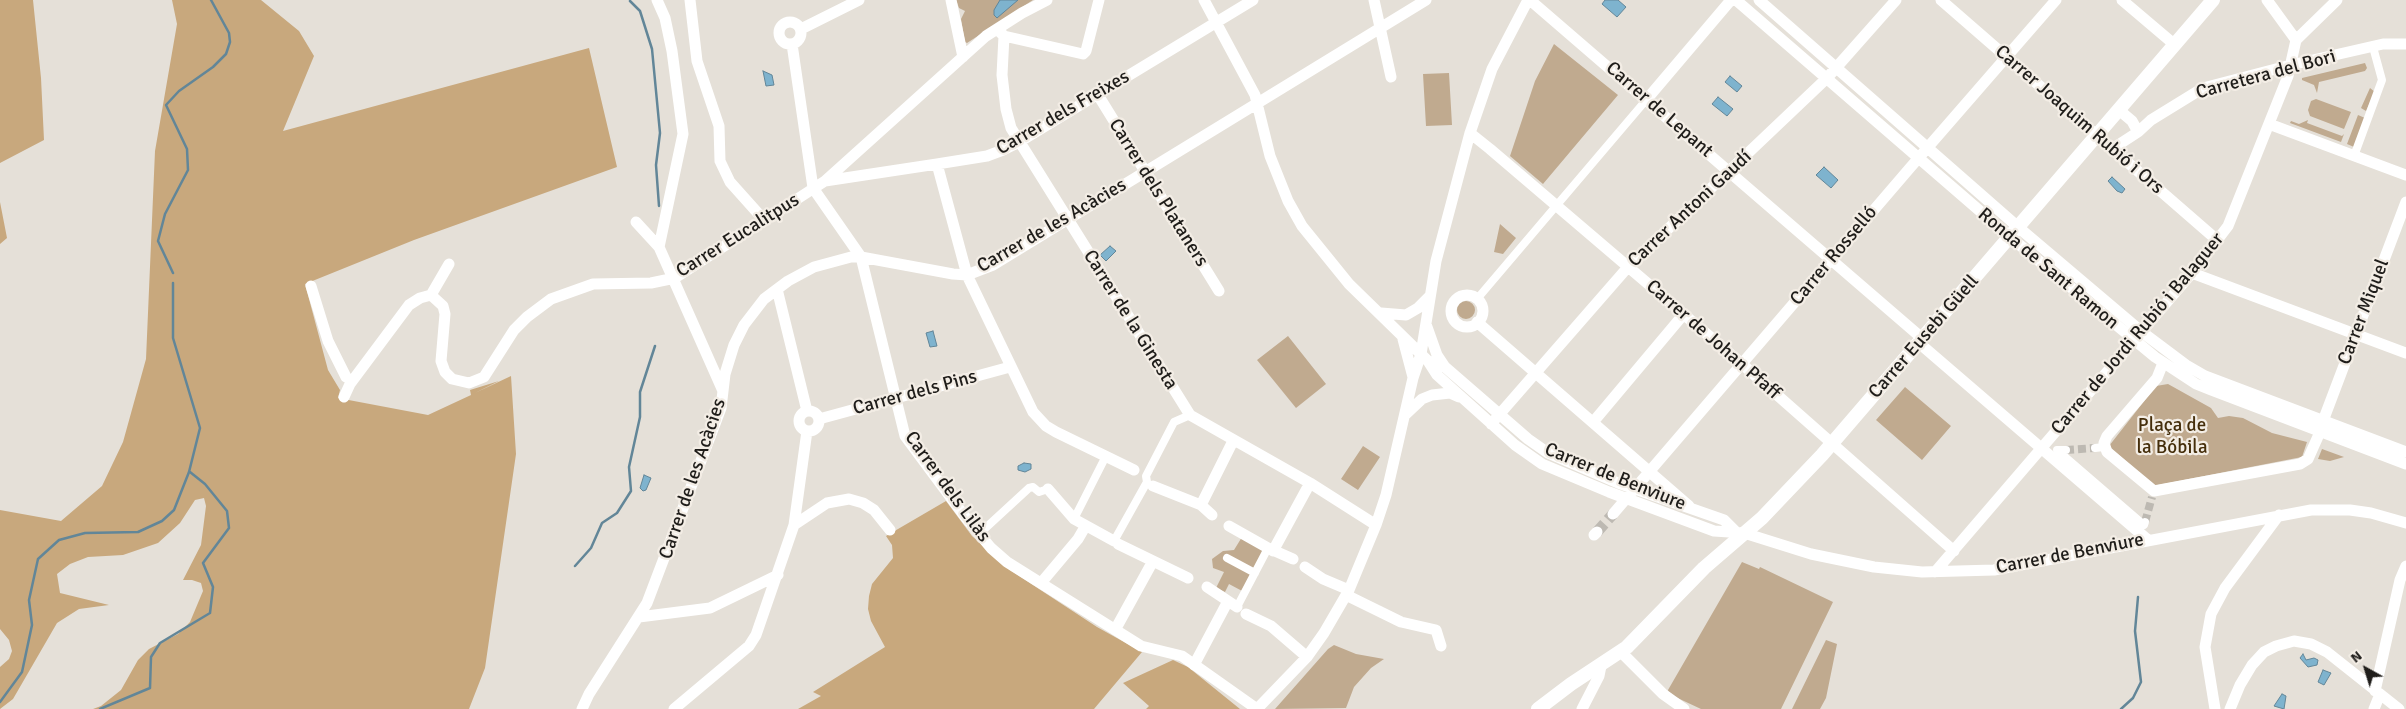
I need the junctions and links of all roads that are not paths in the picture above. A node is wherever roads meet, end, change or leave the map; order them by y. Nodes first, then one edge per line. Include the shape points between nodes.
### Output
1 (657, 0) edge
2 (690, 0) edge
3 (859, 0) edge
4 (951, 0) edge
5 (1046, 0) edge
6 (1099, 0) edge
7 (1204, 0) edge
8 (1253, 0) edge
9 (1374, 0) edge
10 (1426, 0) edge
11 (1529, 0) edge
12 (1731, 0) edge
13 (1736, 0) edge
14 (1759, 0) edge
15 (1896, 0) edge
16 (1941, 0) edge
17 (2056, 0) edge
18 (2122, 0) edge
19 (2214, 0) edge
20 (2267, 0) edge
21 (2337, 0) edge
22 (1216, 22) junction
23 (1380, 28) junction
24 (801, 29) junction
25 (1000, 32) junction
26 (2296, 40) junction
27 (792, 44) junction
28 (2406, 44) edge
29 (2175, 45) junction
30 (2373, 47) junction
31 (963, 57) junction
32 (2007, 58) junction
33 (2291, 65) junction
34 (1836, 68) junction
35 (1391, 77) dead end
36 (1827, 78) junction
37 (1098, 95) junction
38 (1647, 99) junction
39 (1257, 103) junction
40 (2119, 110) junction
41 (2269, 124) junction
42 (2138, 132) junction
43 (1470, 133) junction
44 (2097, 135) junction
45 (1020, 142) junction
46 (1928, 148) junction
47 (2112, 148) junction
48 (2354, 156) junction
49 (1919, 157) junction
50 (937, 164) junction
51 (1730, 172) junction
52 (1145, 173) junction
53 (2406, 175) edge
54 (825, 181) junction
55 (813, 188) junction
56 (2406, 202) edge
57 (1556, 205) junction
58 (764, 220) junction
59 (1068, 220) junction
60 (636, 222) dead end
61 (2014, 232) junction
62 (2218, 240) junction
63 (659, 246) junction
64 (861, 257) junction
65 (1831, 259) junction
66 (449, 264) dead end
67 (1628, 267) junction
68 (2192, 273) junction
69 (967, 275) junction
70 (675, 278) junction
71 (311, 286) dead end
72 (777, 289) junction
73 (1219, 291) dead end
74 (431, 296) junction
75 (1429, 296) junction
76 (1477, 299) junction
77 (1380, 313) junction
78 (1684, 315) junction
79 (1425, 320) junction
80 (1477, 322) junction
81 (1400, 333) junction
82 (2356, 334) junction
83 (2138, 337) junction
84 (1921, 341) junction
85 (2406, 353) edge
86 (1424, 358) junction
87 (2163, 363) junction
88 (1742, 364) junction
89 (1010, 367) junction
90 (1445, 367) junction
91 (1537, 372) junction
92 (1413, 378) junction
93 (352, 381) junction
94 (724, 392) junction
95 (344, 397) dead end
96 (895, 398) junction
97 (1464, 400) junction
98 (807, 411) junction
99 (1406, 414) junction
100 (1499, 414) junction
101 (1190, 415) junction
102 (819, 419) junction
103 (1594, 421) junction
104 (1491, 424) junction
105 (2322, 426) junction
106 (807, 431) junction
107 (1233, 441) junction
108 (1831, 443) junction
109 (2042, 448) junction
110 (2066, 450) dead end
111 (2406, 452) edge
112 (1106, 456) junction
113 (2406, 464) edge
114 (1134, 470) dead end
115 (1650, 470) junction
116 (1310, 483) junction
117 (1154, 486) dead end
118 (1634, 488) junction
119 (1048, 489) joint
120 (1626, 498) junction
121 (1201, 505) junction
122 (1693, 509) junction
123 (1613, 514) tunnel mouth
124 (1212, 515) dead end
125 (2279, 515) junction
126 (1074, 519) junction
127 (2145, 522) dead end
128 (2406, 523) edge
129 (794, 525) junction
130 (1376, 525) junction
131 (1229, 526) dead end
132 (1085, 527) junction
133 (890, 530) dead end
134 (1739, 532) junction
135 (979, 534) junction
136 (2148, 540) junction
137 (1116, 542) junction
138 (1271, 550) junction
139 (1954, 551) junction
140 (1227, 558) dead end
141 (1293, 560) dead end
142 (1153, 561) junction
143 (2406, 566) edge
144 (1305, 567) dead end
145 (1935, 572) junction
146 (1255, 573) junction
147 (778, 575) junction
148 (1188, 578) dead end
149 (1041, 583) junction
150 (1207, 587) dead end
151 (1347, 593) junction
152 (1237, 607) junction
153 (639, 617) junction
154 (1116, 630) junction
155 (1441, 646) dead end
156 (1621, 652) junction
157 (1307, 657) junction
158 (1194, 665) junction
159 (1601, 666) junction
160 (1576, 680) junction
161 (2238, 689) junction
162 (2377, 692) junction
163 (1584, 705) edge
164 (2214, 705) edge
165 (582, 709) edge
166 (674, 709) edge
167 (1257, 709) edge
168 (1538, 709) edge
169 (1684, 709) edge
170 (2230, 709) edge
171 (2374, 709) edge
172 (2399, 709) edge

1 - 63 street via 665,18 672,51 683,134
2 - 58 street via 697,61 719,126 722,166 730,182
3 - 24 street
4 - 31 street
5 - 25 street, Carrer Eucalitpus
6 - 25 street via 1083,54
7 - 22 street
8 - 22 street, Carrer dels Freixes
9 - 23 street
10 - 23 street, Carrer de les Acàcies
11 - 38 street, Carrer de Lepant
11 - 43 street via 1492,69
12 - 38 street
13 - 36 street, Ronda de Sant Ramon
14 - 34 street, Ronda de Sant Ramon
15 - 34 street, Carrer Antoni Gaudí
16 - 32 street, Carrer Joaquim Rubió i Ors
17 - 32 street, Carrer Rosselló
18 - 29 street
19 - 29 street
20 - 26 street
21 - 26 street
22 - 37 street, Carrer dels Freixes
22 - 39 street
23 - 35 street
23 - 39 street, Carrer de les Acàcies
24 - 27 street via 800,39
24 - 27 street via 796,23 789,22 780,27 780,38
25 - 31 street, Carrer Eucalitpus
25 - 45 street, Carrer de la Ginesta via 1006,109 1011,128
26 - 33 street, Carrer de Jordi Rubió i Balaguer
27 - 55 street, Carrer dels Lilàs
28 - 30 street, Carretera del Bori
29 - 40 street
30 - 33 street, Carretera del Bori
30 - 48 street via 2382,80
31 - 54 street, Carrer Eucalitpus
32 - 44 street, Carrer Joaquim Rubió i Ors
32 - 46 street, Carrer Rosselló
33 - 41 street, Carrer de Jordi Rubió i Balaguer
33 - 42 street, Carretera del Bori via 2196,91
34 - 36 street, Carrer Antoni Gaudí
34 - 46 street, Ronda de Sant Ramon
36 - 49 street, Ronda de Sant Ramon
36 - 51 street, Carrer Antoni Gaudí
37 - 45 street, Carrer dels Freixes
37 - 52 street, Carrer dels Plataners
38 - 51 street, Carrer de Lepant
38 - 57 street
39 - 52 street, Carrer de les Acàcies
39 - 77 street via 1276,171 1302,226 1349,284
40 - 42 street via 2132,121
40 - 44 street, Carrer Eusebi Güell
41 - 48 street
41 - 62 street, Carrer de Jordi Rubió i Balaguer via 2228,226
42 - 47 street, Carretera del Bori
43 - 57 street, Carrer de Johan Pfaff
43 - 75 street
44 - 47 street, Carrer Joaquim Rubió i Ors
44 - 61 street, Carrer Eusebi Güell
45 - 50 street, Carrer dels Freixes via 987,156
45 - 59 street, Carrer de la Ginesta
46 - 49 street, Carrer Rosselló
46 - 61 street, Ronda de Sant Ramon
47 - 62 street, Carrer Joaquim Rubió i Ors
48 - 53 street
49 - 61 street, Ronda de Sant Ramon
49 - 65 street, Carrer Rosselló
50 - 54 street, Carrer dels Freixes
50 - 69 street
51 - 65 street, Carrer de Lepant
51 - 67 street, Carrer Antoni Gaudí
52 - 59 street, Carrer de les Acàcies
52 - 73 street, Carrer dels Plataners
54 - 55 street, Carrer Eucalitpus
55 - 58 street, Carrer Eucalitpus
55 - 64 street, Carrer dels Lilàs
56 - 82 street, Carrer Miquel
57 - 67 street, Carrer de Johan Pfaff
57 - 76 street
58 - 70 street, Carrer Eucalitpus
59 - 69 street, Carrer de les Acàcies via 992,265
59 - 101 street, Carrer de la Ginesta
60 - 63 street
61 - 83 street, Ronda de Sant Ramon
61 - 84 street, Carrer Eusebi Güell
62 - 68 street, Carrer de Jordi Rubió i Balaguer
63 - 70 street
64 - 69 street, Carrer de les Acàcies
64 - 72 street, Carrer de les Acàcies via 814,267
64 - 96 street, Carrer dels Lilàs
65 - 84 street, Carrer de Lepant
65 - 88 street, Carrer Rosselló
66 - 74 street
67 - 78 street, Carrer de Johan Pfaff
67 - 91 street, Carrer Antoni Gaudí
68 - 82 street
68 - 83 street, Carrer de Jordi Rubió i Balaguer
69 - 89 street
70 - 74 street, Carrer Eucalitpus via 651,283 593,284 551,299 514,330 484,377 469,383 452,380 445,372 441,361 445,314 443,306
70 - 94 street
71 - 93 street via 328,341 346,377
72 - 94 street, Carrer de les Acàcies via 757,307 739,335 726,374
72 - 98 street
74 - 93 street via 409,305
75 - 77 street via 1406,315
75 - 79 street
76 - 80 street via 1482,310
76 - 80 street via 1470,295 1460,296 1451,308 1452,318 1462,326
77 - 81 street
78 - 88 street, Carrer de Johan Pfaff
78 - 103 street
79 - 86 street
79 - 90 street via 1436,355
80 - 91 street
81 - 86 street
81 - 92 street
82 - 85 street
82 - 105 street, Carrer Miquel
83 - 87 street, Ronda de Sant Ramon
83 - 105 street, Ronda de Sant Ramon via 2205,376
83 - 109 street, Carrer de Jordi Rubió i Balaguer
84 - 108 street, Carrer Eusebi Güell
84 - 109 street, Carrer de Lepant
86 - 90 street, Carrer de Benviure
86 - 92 street
86 - 97 street, Carrer de Benviure
87 - 105 street, Ronda de Sant Ramon via 2204,387
87 - 105 street via 2157,378 2100,447 2153,494 2300,464 2308,459
88 - 108 street, Carrer de Johan Pfaff
88 - 115 street, Carrer Rosselló
89 - 96 street, Carrer dels Pins
89 - 112 street via 1040,421
90 - 100 street, Carrer de Benviure
91 - 100 street, Carrer Antoni Gaudí
91 - 103 street
92 - 99 street
93 - 95 street
94 - 153 street, Carrer de les Acàcies via 670,547
96 - 102 street, Carrer dels Pins
96 - 135 street, Carrer dels Lilàs via 905,436
97 - 99 street, Carrer de Benviure via 1450,393 1432,395 1422,399
97 - 104 street, Carrer de Benviure
98 - 102 street via 816,413
98 - 106 street via 799,420
99 - 130 street
100 - 104 street, Carrer Antoni Gaudí
100 - 118 street, Carrer de Benviure via 1548,453
101 - 107 street, Carrer de la Ginesta
101 - 137 street via 1174,422
102 - 106 street via 816,428
103 - 115 street
104 - 120 street, Carrer de Benviure via 1542,464
105 - 111 street, Ronda de Sant Ramon
105 - 113 street, Ronda de Sant Ramon
106 - 129 street
107 - 116 street, Carrer de la Ginesta
107 - 121 street
108 - 134 street, Carrer Eusebi Güell via 1762,518
108 - 139 street, Carrer de Johan Pfaff
109 - 136 street, Carrer de Lepant
109 - 139 street, Carrer de Jordi Rubió i Balaguer
110 - 127 street via 2057,450 2144,525
112 - 114 street
112 - 126 street
115 - 118 street, Carrer Rosselló
115 - 122 street
116 - 130 street, Carrer de la Ginesta
116 - 138 street
117 - 121 street
118 - 120 street, Carrer Rosselló
118 - 122 street, Carrer de Benviure
119 - 126 street
119 - 135 street via 1039,492 1029,488
120 - 123 street, Carrer Rosselló
120 - 134 street, Carrer de Benviure via 1714,531
121 - 124 street
122 - 134 street, Carrer de Benviure via 1724,520
125 - 128 street, Carrer de Benviure via 2311,510 2350,510
125 - 136 street, Carrer de Benviure
125 - 164 street via 2225,588 2211,614 2205,647
126 - 132 street
129 - 133 street via 827,503 849,498 874,510
129 - 147 street
130 - 151 street
131 - 138 street
132 - 137 street
132 - 149 street
134 - 145 street, Carrer de Benviure via 1811,554 1874,567
134 - 156 street, Carrer Eusebi Güell
135 - 149 street, Carrer dels Lilàs via 1007,562
136 - 145 street, Carrer de Benviure via 1994,570
137 - 142 street
138 - 141 street
138 - 146 street
139 - 145 street, Carrer de Jordi Rubió i Balaguer
140 - 146 street
142 - 148 street
142 - 154 street
143 - 162 street via 2400,580
144 - 151 street
146 - 152 street
147 - 153 street via 710,608
147 - 166 street via 753,641
149 - 154 street, Carrer dels Lilàs
150 - 152 street
151 - 155 street via 1401,622 1436,630
151 - 157 street
152 - 157 street via 1271,626
152 - 158 street
153 - 165 street, Carrer de les Acàcies
154 - 158 street, Carrer dels Lilàs via 1140,646 1182,656
156 - 159 street, Carrer Eusebi Güell
156 - 169 street via 1663,694
157 - 167 street
158 - 167 street, Carrer dels Lilàs
159 - 160 street, Carrer Eusebi Güell
159 - 163 street
160 - 163 street via 1586,690
160 - 168 street, Carrer Eusebi Güell
161 - 162 street via 2264,652 2294,641 2327,652
161 - 164 street
161 - 170 street
162 - 171 street
162 - 172 street

